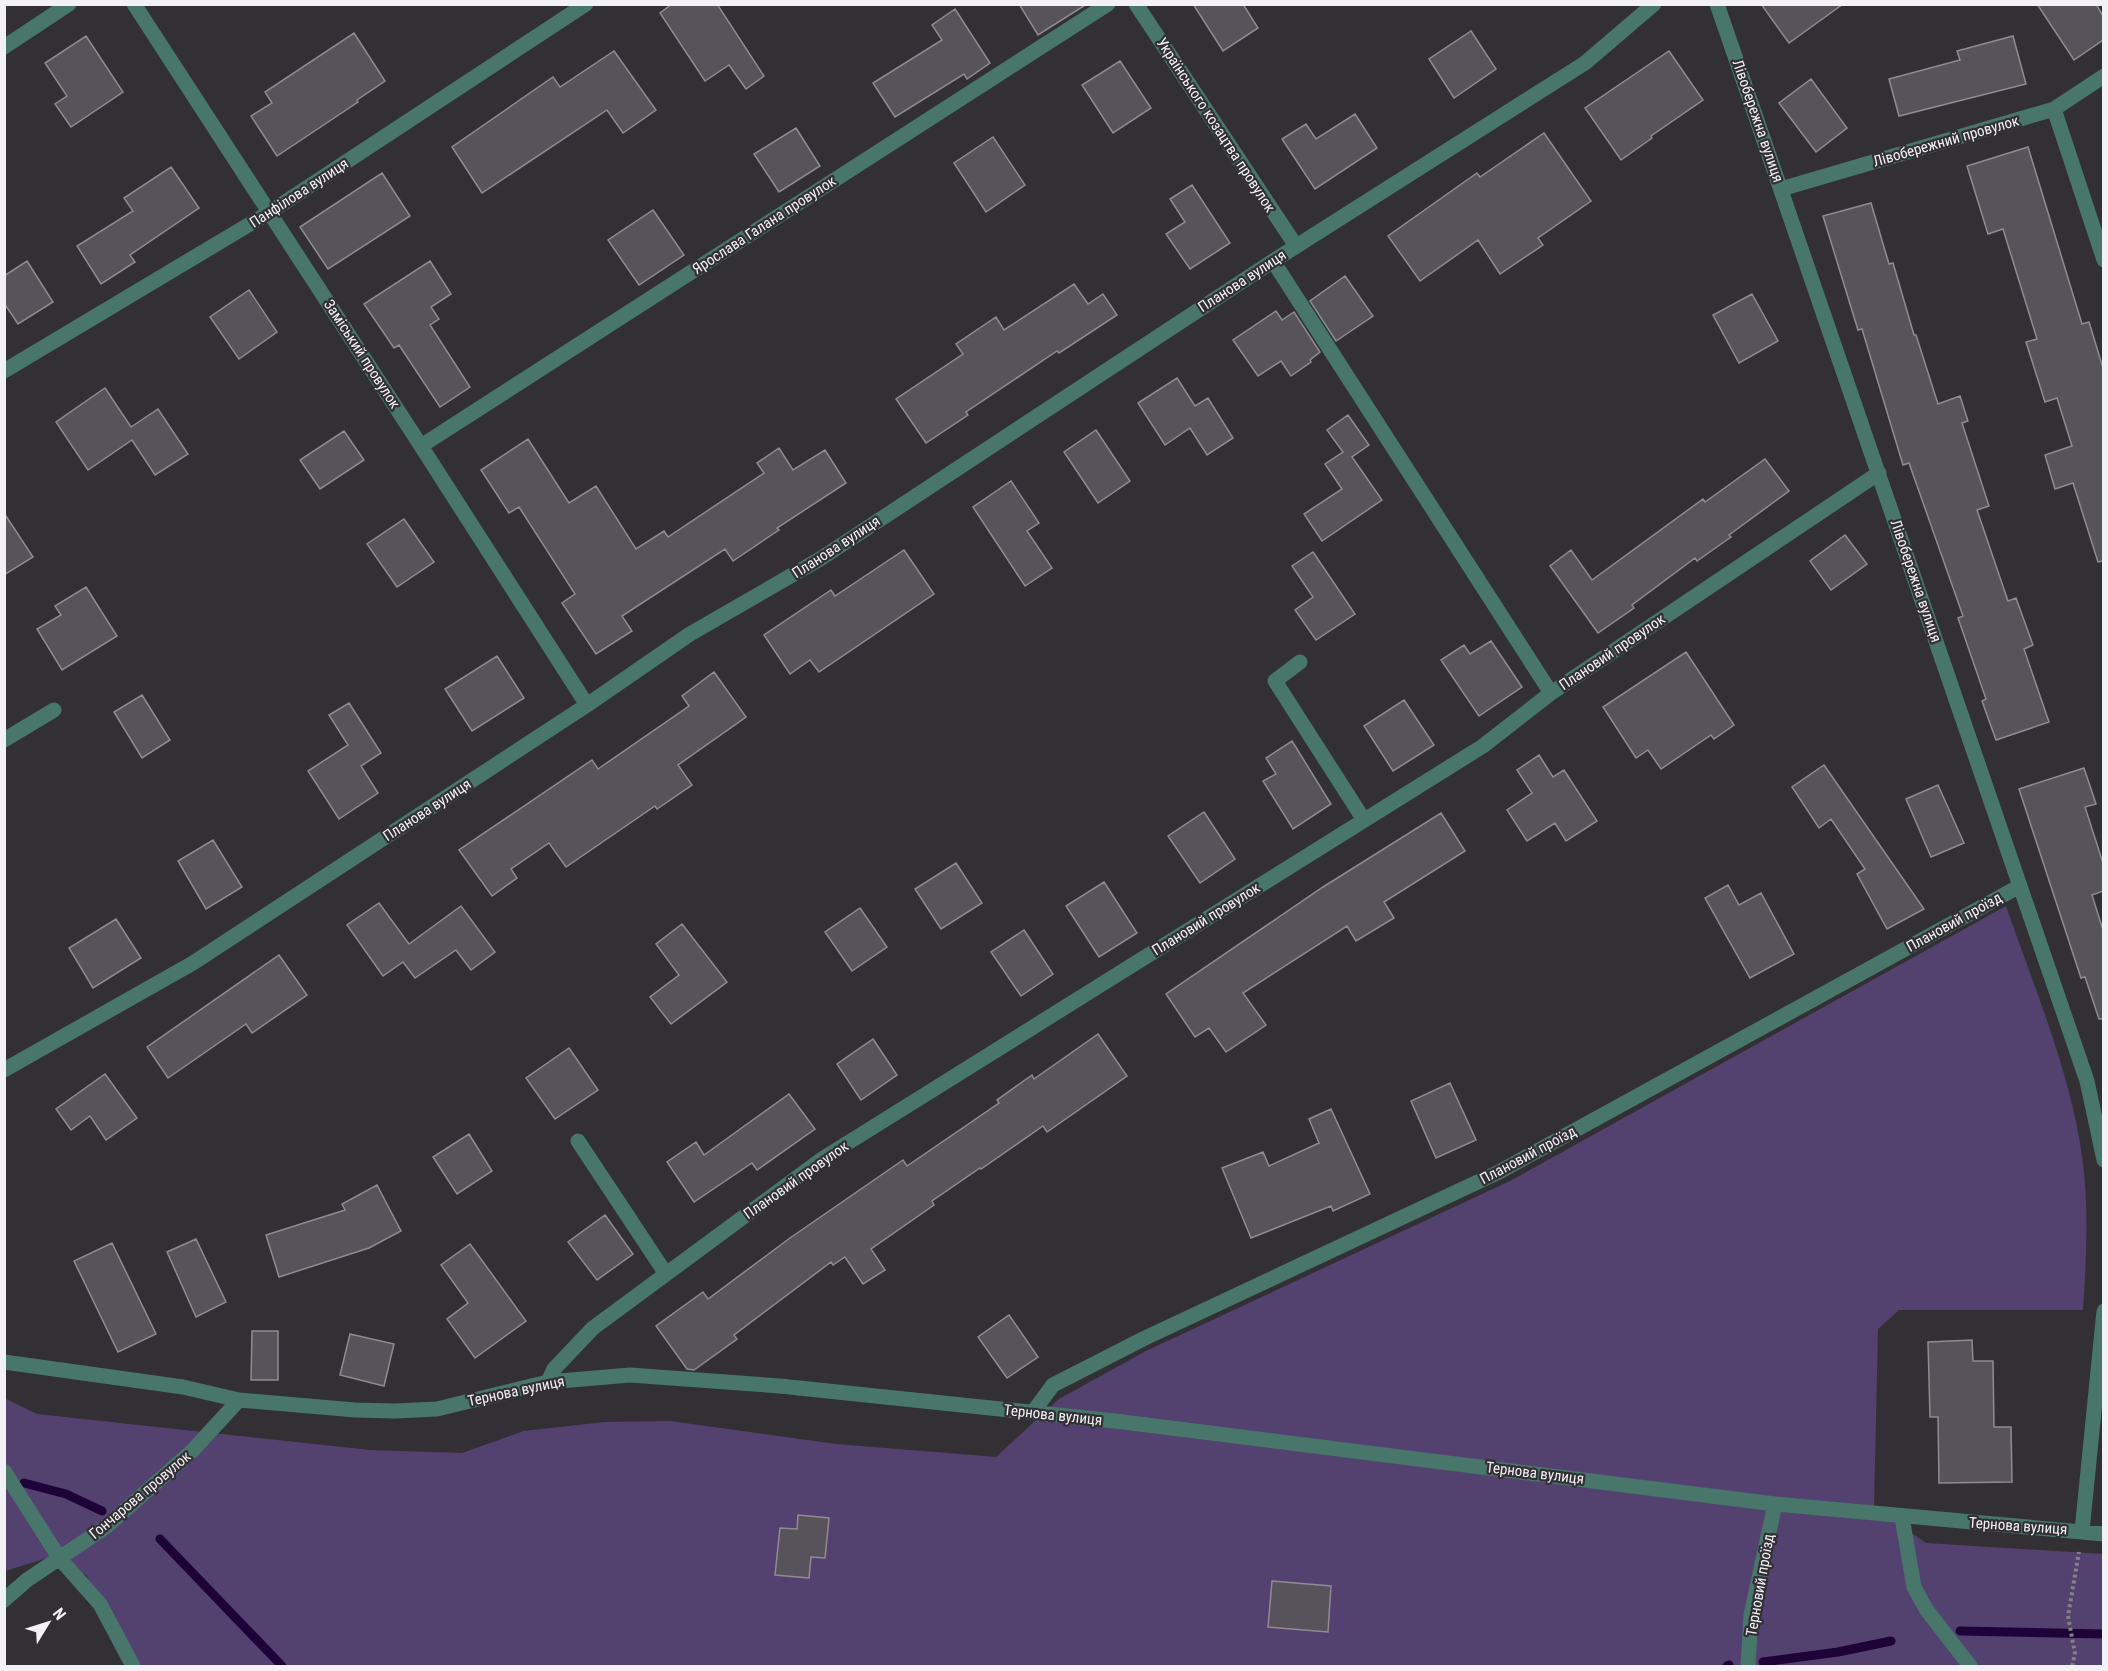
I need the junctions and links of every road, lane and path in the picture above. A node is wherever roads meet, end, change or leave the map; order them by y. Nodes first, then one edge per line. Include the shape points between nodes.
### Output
1 (69, 4) edge
2 (134, 4) edge
3 (586, 4) edge
4 (1108, 4) edge
5 (1136, 4) edge
6 (1654, 4) edge
7 (1717, 4) edge
8 (4, 47) edge
9 (2103, 76) edge
10 (2054, 109) junction
11 (1781, 189) junction
12 (270, 212) junction
13 (1296, 246) junction
14 (2103, 260) edge
15 (1273, 261) junction
16 (4, 371) edge
17 (421, 446) junction
18 (1879, 473) junction
19 (1300, 662) dead end
20 (1551, 693) junction
21 (588, 705) junction
22 (54, 710) dead end
23 (4, 740) edge
24 (1364, 820) junction
25 (2020, 886) junction
26 (4, 1070) edge
27 (578, 1141) dead end
28 (2103, 1160) edge
29 (666, 1274) junction
30 (2103, 1311) edge
31 (4, 1362) edge
32 (548, 1382) junction
33 (238, 1400) junction
34 (1033, 1412) junction
35 (4, 1471) edge
36 (1775, 1504) junction
37 (1902, 1517) junction
38 (2082, 1531) junction
39 (2103, 1534) edge
40 (60, 1559) junction
41 (4, 1600) edge
42 (133, 1666) edge
43 (1748, 1666) edge
44 (1970, 1666) edge
45 (2072, 1666) edge

1 - 8 street
2 - 12 street, Заміський провулок
3 - 12 street, Панфілова вулиця
4 - 17 street, Ярослава Галана провулок
5 - 13 street, Українського козацтва провулок
6 - 13 street, Планова вулиця via 1585,63
7 - 11 street, Лівобережна вулиця
9 - 10 street, Лівобережний провулок
10 - 11 street, Лівобережний провулок
10 - 14 street
11 - 18 street, Лівобережна вулиця
12 - 16 street, Панфілова вулиця
12 - 17 street, Заміський провулок
13 - 15 street, Планова вулиця
15 - 20 street
15 - 21 street, Планова вулиця via 820,559 690,634
17 - 21 street, Заміський провулок
18 - 20 street, Плановий провулок
18 - 25 street, Лівобережна вулиця
19 - 24 street via 1275,681
20 - 24 street, Плановий провулок via 1483,746
21 - 26 street, Планова вулиця via 193,963
22 - 23 street
24 - 29 street, Плановий провулок via 822,1159
25 - 28 street, Лівобережна вулиця via 2087,1081
25 - 34 street, Плановий проїзд via 1499,1172 1053,1385
27 - 29 street
29 - 32 street, Плановий провулок via 593,1328 554,1369
30 - 38 street
31 - 33 street, Тернова вулиця via 183,1386
32 - 33 street, Тернова вулиця via 437,1409 394,1412
32 - 34 street, Тернова вулиця via 630,1375
33 - 40 street, Гончарова провулок via 201,1442 148,1490 107,1526
34 - 36 street, Тернова вулиця
35 - 40 street
36 - 37 street, Тернова вулиця
36 - 43 street, Терновий проїзд via 1751,1615
37 - 38 street, Тернова вулиця
37 - 44 street via 1914,1587
38 - 39 street, Тернова вулиця
38 - 45 path via 2068,1616 2075,1654
40 - 41 street, Гончарова провулок
40 - 42 street via 100,1604

